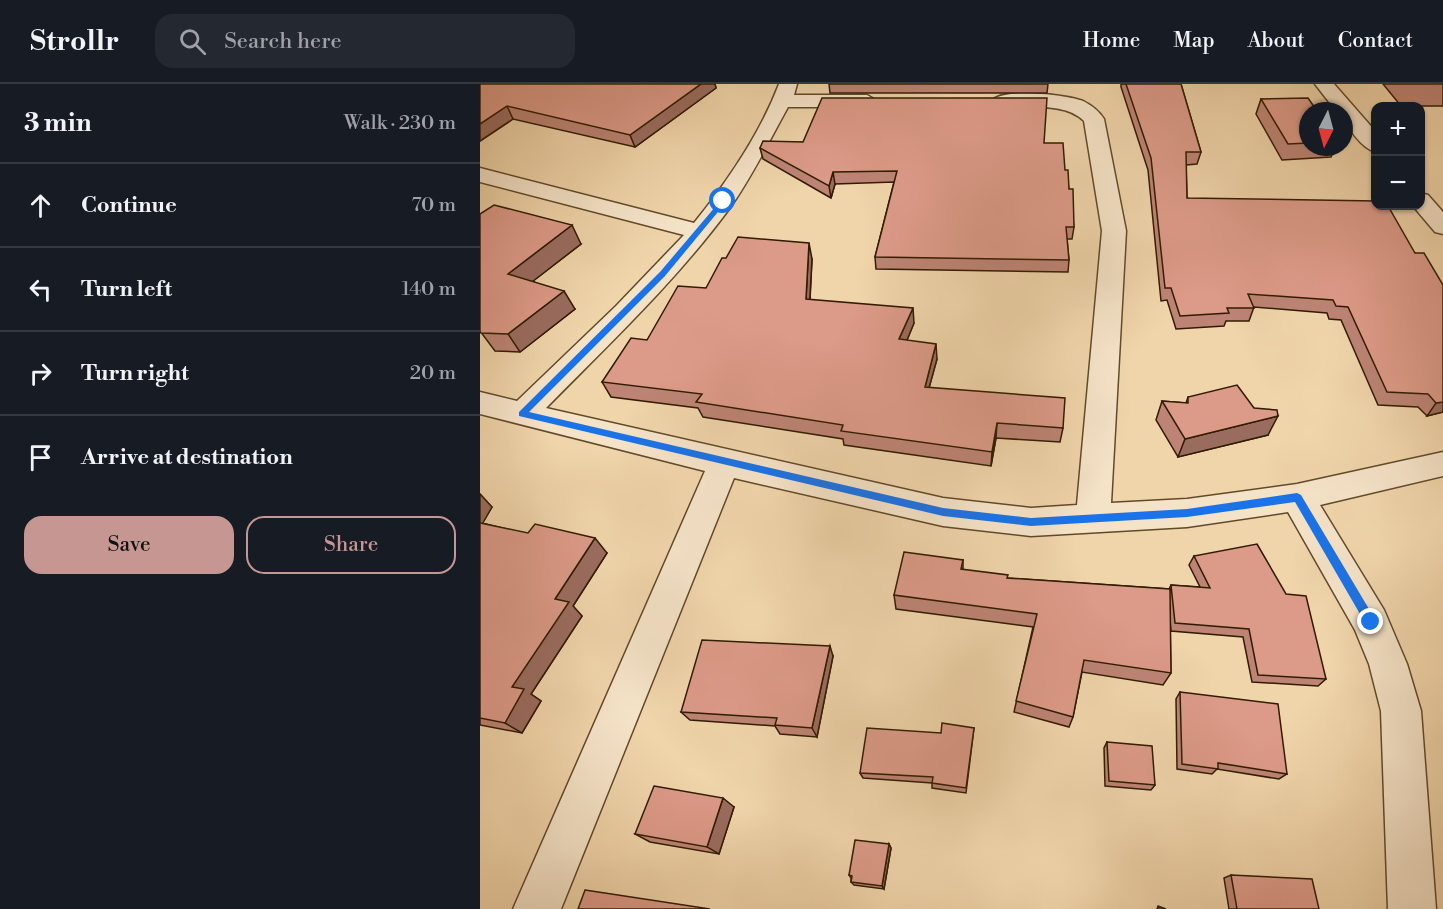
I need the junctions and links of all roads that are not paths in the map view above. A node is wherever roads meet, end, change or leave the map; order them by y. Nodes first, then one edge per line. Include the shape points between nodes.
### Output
1 (1324, 84) edge
2 (785, 92) edge
3 (885, 101) edge
4 (977, 101) edge
5 (1371, 140) edge
6 (480, 175) edge
7 (1425, 206) edge
8 (1443, 227) edge
9 (699, 232) junction
10 (480, 403) edge
11 (522, 414) junction
12 (724, 463) junction
13 (1443, 464) edge
14 (1297, 497) junction
15 (1093, 520) junction
16 (537, 909) edge
17 (1412, 909) edge

1 - 5 street
2 - 3 street
2 - 9 street via 723,201
4 - 15 street via 1064,101 1087,109 1094,119 1114,231
6 - 9 street
7 - 8 street
9 - 11 street
10 - 11 street
11 - 12 street
12 - 15 street via 943,512 1031,522
12 - 16 street
13 - 14 street
14 - 15 street via 1187,513
14 - 17 street via 1371,622 1388,664 1401,711

